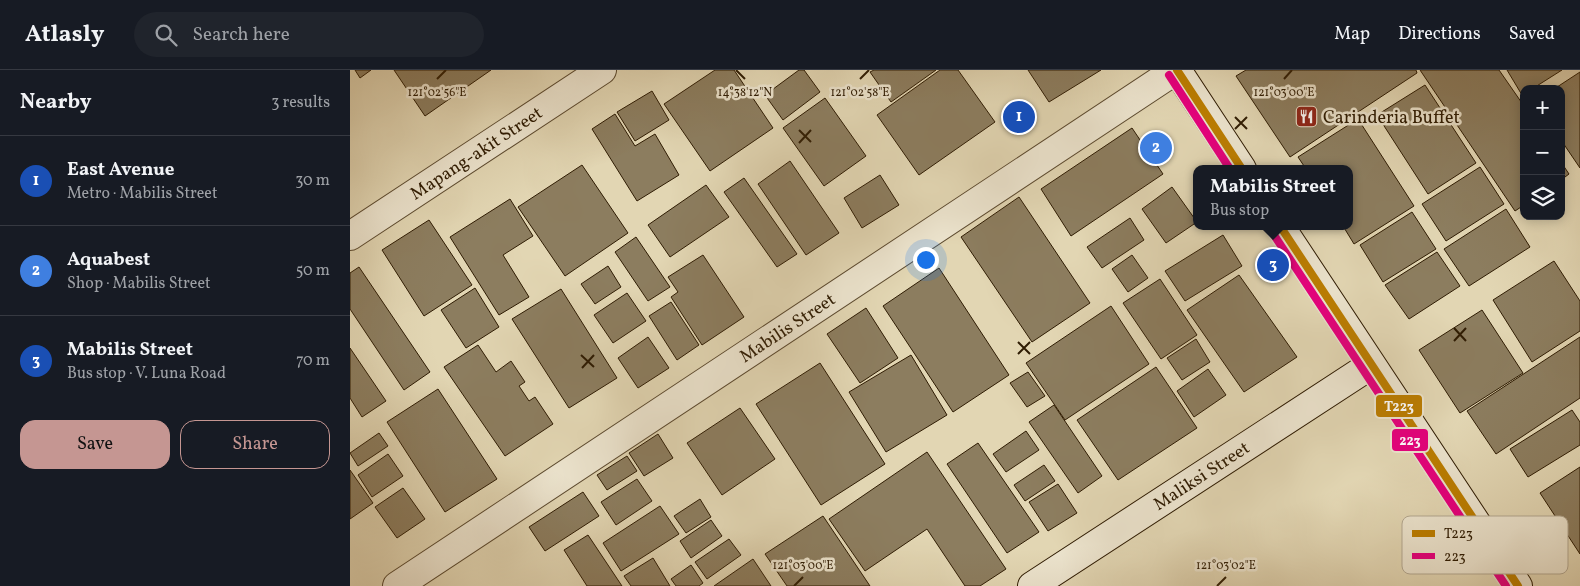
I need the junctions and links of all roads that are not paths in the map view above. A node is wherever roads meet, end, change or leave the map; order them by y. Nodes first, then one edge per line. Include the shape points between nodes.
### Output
1 (602, 70) edge
2 (1177, 70) edge
3 (1239, 165) edge
4 (1283, 230) edge
5 (350, 236) edge
6 (1371, 364) junction
7 (1472, 516) edge
8 (1510, 574) edge
9 (397, 586) edge
10 (1032, 586) edge
11 (1518, 586) edge

1 - 5 street, Mapang-akit Street
2 - 3 street
2 - 9 street, Mabilis Street
4 - 6 street
6 - 7 street
6 - 10 street, Maliksi Street
8 - 11 street

